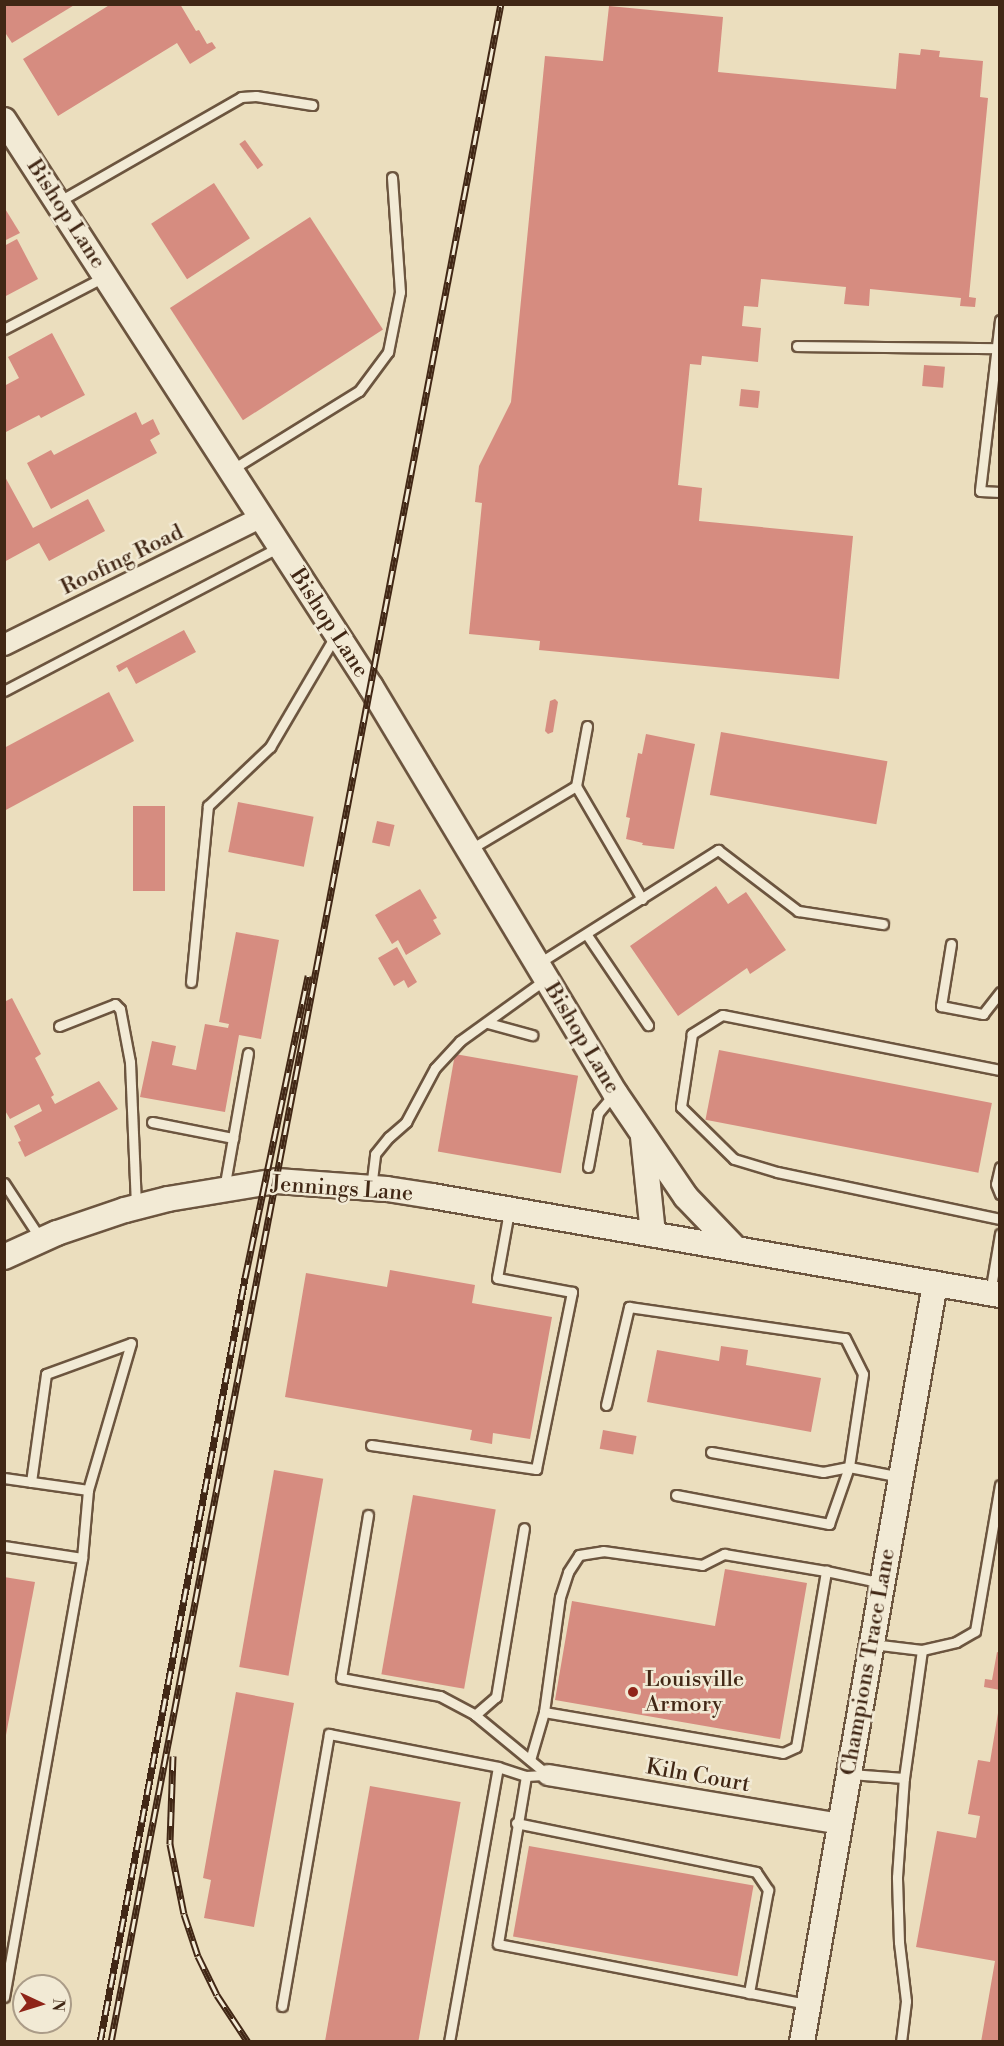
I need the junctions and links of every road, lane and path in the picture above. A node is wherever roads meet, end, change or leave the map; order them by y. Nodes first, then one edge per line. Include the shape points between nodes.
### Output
1 (312, 105) dead end
2 (4, 120) edge
3 (392, 177) dead end
4 (58, 202) junction
5 (106, 276) junction
6 (999, 320) edge
7 (4, 329) edge
8 (797, 346) dead end
9 (996, 348) junction
10 (231, 471) junction
11 (999, 492) edge
12 (260, 518) junction
13 (280, 547) junction
14 (337, 634) junction
15 (4, 645) edge
16 (4, 691) edge
17 (587, 726) dead end
18 (576, 786) junction
19 (469, 850) junction
20 (642, 898) junction
21 (884, 924) dead end
22 (587, 935) junction
23 (951, 944) dead end
24 (542, 972) junction
25 (191, 982) dead end
26 (999, 992) edge
27 (488, 1023) junction
28 (648, 1025) dead end
29 (59, 1026) dead end
30 (532, 1035) dead end
31 (248, 1053) dead end
32 (999, 1070) edge
33 (615, 1093) junction
34 (152, 1122) dead end
35 (643, 1133) junction
36 (233, 1138) junction
37 (588, 1167) dead end
38 (999, 1167) edge
39 (4, 1183) edge
40 (371, 1188) junction
41 (224, 1189) junction
42 (999, 1194) edge
43 (136, 1207) junction
44 (509, 1209) junction
45 (999, 1219) edge
46 (653, 1234) junction
47 (999, 1234) edge
48 (41, 1240) junction
49 (734, 1247) junction
50 (4, 1257) edge
51 (934, 1284) junction
52 (995, 1294) edge
53 (606, 1405) dead end
54 (371, 1445) dead end
55 (711, 1452) dead end
56 (849, 1467) junction
57 (901, 1477) junction
58 (4, 1478) edge
59 (31, 1482) junction
60 (999, 1485) edge
61 (88, 1490) junction
62 (676, 1495) dead end
63 (368, 1515) dead end
64 (524, 1528) dead end
65 (4, 1546) edge
66 (82, 1558) junction
67 (826, 1571) junction
68 (882, 1583) junction
69 (871, 1644) junction
70 (922, 1650) junction
71 (544, 1712) junction
72 (475, 1714) junction
73 (530, 1760) junction
74 (498, 1767) junction
75 (849, 1773) junction
76 (548, 1775) junction
77 (526, 1776) junction
78 (904, 1778) junction
79 (516, 1823) junction
80 (840, 1824) junction
81 (748, 1993) junction
82 (4, 1997) edge
83 (808, 2004) junction
84 (282, 2006) dead end
85 (449, 2042) edge
86 (802, 2042) edge
87 (901, 2042) edge

1 - 4 lane via 242,97
2 - 4 street, Bishop Lane
3 - 10 lane via 400,292 388,352 360,391
4 - 5 street, Bishop Lane
5 - 7 lane
5 - 10 street, Bishop Lane
6 - 9 lane
8 - 9 lane
9 - 11 lane via 980,491
10 - 12 street, Bishop Lane
12 - 13 street, Bishop Lane
12 - 15 street, Roofing Road
13 - 14 street, Bishop Lane
13 - 16 lane
14 - 19 street, Bishop Lane
14 - 25 lane via 270,747 208,806
17 - 18 lane
18 - 19 lane
18 - 20 lane
19 - 24 street, Bishop Lane
20 - 21 lane via 718,850 798,911
20 - 22 lane
22 - 24 lane
22 - 28 lane
23 - 26 lane via 942,1006 983,1014
24 - 27 lane
24 - 33 street, Bishop Lane
27 - 30 lane
27 - 40 lane via 460,1041 435,1068 406,1122 375,1154
29 - 43 lane via 115,1004 120,1009 130,1062
31 - 36 lane
32 - 45 lane via 722,1015 692,1035 681,1107 734,1159 777,1172
33 - 35 street, Bishop Lane
33 - 37 lane via 598,1113
34 - 36 lane
35 - 46 street, Bishop Lane
35 - 49 street, Bishop Lane via 686,1197
36 - 41 lane
38 - 42 lane
39 - 48 lane
40 - 41 street, Jennings Lane via 277,1181
40 - 44 street, Jennings Lane
41 - 43 street, Jennings Lane
43 - 48 street, Jennings Lane
44 - 46 street, Jennings Lane
44 - 54 lane via 497,1278 572,1292 536,1469
46 - 49 street
47 - 52 lane
48 - 50 street, Jennings Lane
49 - 51 street
51 - 52 street
51 - 57 street, Champions Trace Lane
53 - 56 lane via 629,1307 845,1338 863,1374
55 - 56 lane via 823,1472
56 - 57 lane
56 - 62 lane via 829,1524
57 - 68 street, Champions Trace Lane
58 - 59 lane
59 - 61 lane
59 - 61 lane via 46,1374 131,1343
60 - 70 lane via 975,1631 956,1642
61 - 66 lane
63 - 72 lane via 341,1678 440,1696
64 - 72 lane via 496,1696
65 - 66 lane
66 - 82 lane
67 - 68 lane
67 - 71 lane via 724,1554 702,1565 603,1551 579,1555 568,1572 560,1597
67 - 71 lane via 795,1746 783,1753
68 - 69 street, Champions Trace Lane
69 - 70 lane
69 - 75 street, Champions Trace Lane
70 - 78 lane
71 - 73 lane
72 - 73 lane
73 - 76 lane
74 - 77 lane
74 - 84 lane via 329,1734
74 - 85 lane
75 - 78 lane
75 - 80 street, Champions Trace Lane
76 - 77 lane
76 - 80 street, Kiln Court
77 - 79 lane
78 - 87 lane via 897,1877 898,1942 906,2001
79 - 81 lane via 756,1872 768,1890
79 - 81 lane via 498,1944
80 - 83 street, Champions Trace Lane
81 - 83 lane
83 - 86 street, Champions Trace Lane

